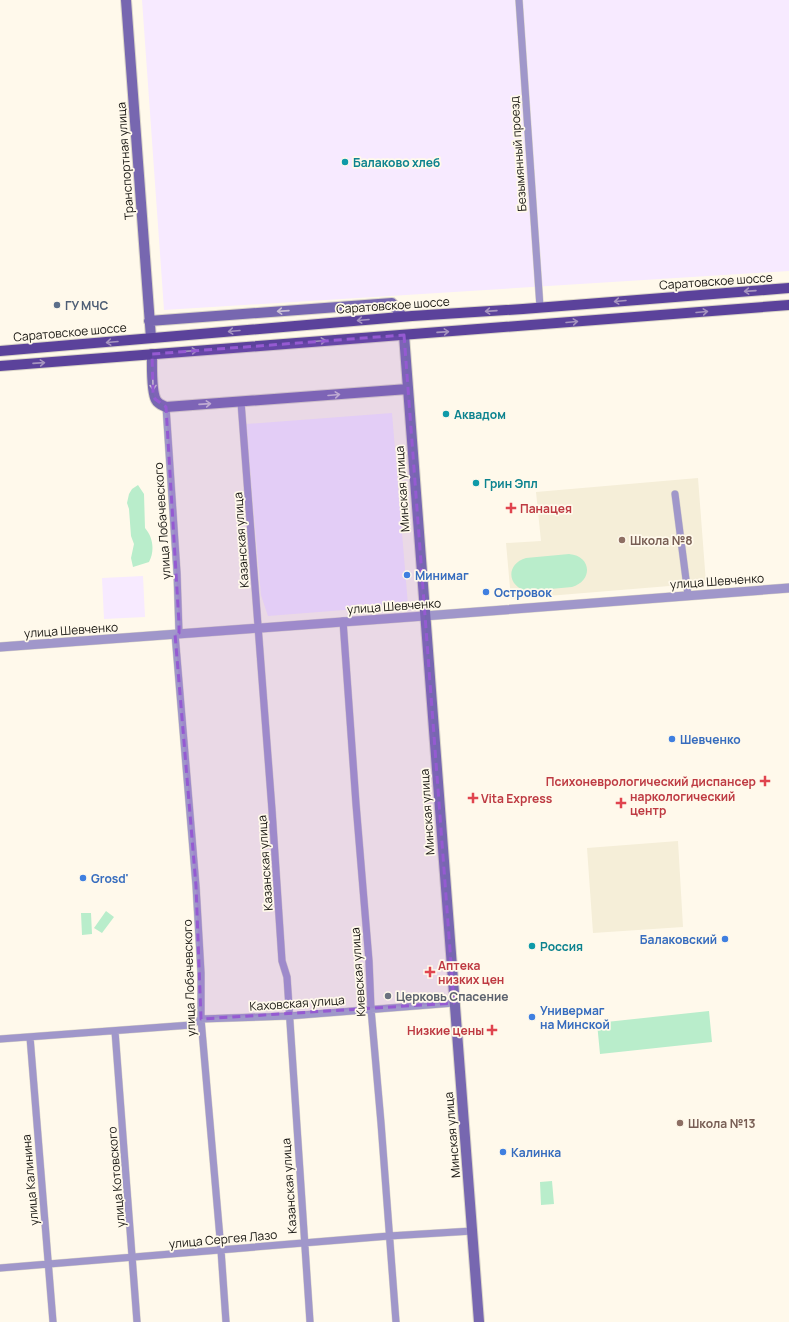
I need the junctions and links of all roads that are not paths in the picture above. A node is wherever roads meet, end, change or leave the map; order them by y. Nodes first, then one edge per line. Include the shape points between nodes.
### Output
1 (126, 0) edge
2 (519, 0) edge
3 (789, 288) edge
4 (789, 305) edge
5 (540, 307) junction
6 (402, 316) junction
7 (149, 321) junction
8 (404, 335) junction
9 (150, 338) junction
10 (0, 351) edge
11 (152, 354) junction
12 (0, 366) edge
13 (408, 389) junction
14 (241, 402) junction
15 (166, 407) junction
16 (675, 494) dead end
17 (789, 588) edge
18 (688, 596) junction
19 (424, 616) junction
20 (343, 621) junction
21 (259, 627) junction
22 (177, 634) junction
23 (0, 647) edge
24 (454, 1003) junction
25 (371, 1009) junction
26 (289, 1016) junction
27 (201, 1019) junction
28 (191, 1025) junction
29 (202, 1030) junction
30 (115, 1031) junction
31 (30, 1037) junction
32 (0, 1039) edge
33 (472, 1231) junction
34 (389, 1236) junction
35 (304, 1243) junction
36 (221, 1250) junction
37 (133, 1257) junction
38 (48, 1265) junction
39 (0, 1268) edge
40 (53, 1322) edge
41 (137, 1322) edge
42 (226, 1322) edge
43 (310, 1322) edge
44 (396, 1322) edge
45 (479, 1322) edge

1 - 7 main road, Транспортная улица
2 - 5 street, Безымянный проезд
3 -> 5 main road, Саратовское шоссе
8 -> 4 main road
5 -> 6 main road, Саратовское шоссе
6 -> 7 main road via 392,303
6 - 8 main road, Минская улица
6 -> 9 main road, Саратовское шоссе
7 - 9 main road, Транспортная улица
11 -> 8 main road
8 - 13 main road, Минская улица
9 -> 10 main road, Саратовское шоссе
9 - 11 main road
12 -> 11 main road
11 -> 15 main road via 153,392 160,405
14 -> 13 main road
13 - 19 main road, Минская улица
15 -> 14 main road
14 - 21 street, Казанская улица
15 - 22 street, улица Лобачевского via 177,573
16 - 18 street
17 - 18 street, улица Шевченко
18 - 19 street, улица Шевченко
19 - 20 street, улица Шевченко
19 - 24 main road, Минская улица
20 - 21 street, улица Шевченко
20 - 25 street, Киевская улица
21 - 22 street, улица Шевченко
21 - 26 street, Казанская улица via 282,961 287,977
22 - 23 street, улица Шевченко
22 - 27 street, улица Лобачевского via 196,886
24 - 25 street, Каховская улица
24 - 33 main road, Минская улица
25 - 26 street, Каховская улица
25 - 34 street, Киевская улица
26 - 27 street, Каховская улица
26 - 35 street, Казанская улица
27 - 28 street, Каховская улица
27 - 29 street, улица Лобачевского
28 - 29 street, Каховская улица
28 - 30 street, Каховская улица
29 - 36 street, улица Лобачевского
30 - 31 street, Каховская улица
30 - 37 street, улица Котовского
31 - 32 street, Каховская улица
31 - 38 street, улица Калинина
33 - 34 street, улица Сергея Лазо
33 - 45 main road, Минская улица
34 - 35 street, улица Сергея Лазо
34 - 44 street, Киевская улица
35 - 36 street, улица Сергея Лазо
35 - 43 street, Казанская улица
36 - 37 street, улица Сергея Лазо
36 - 42 street, улица Лобачевского
37 - 38 street, улица Сергея Лазо
37 - 41 street, улица Котовского
38 - 39 street, улица Сергея Лазо
38 - 40 street, улица Калинина

